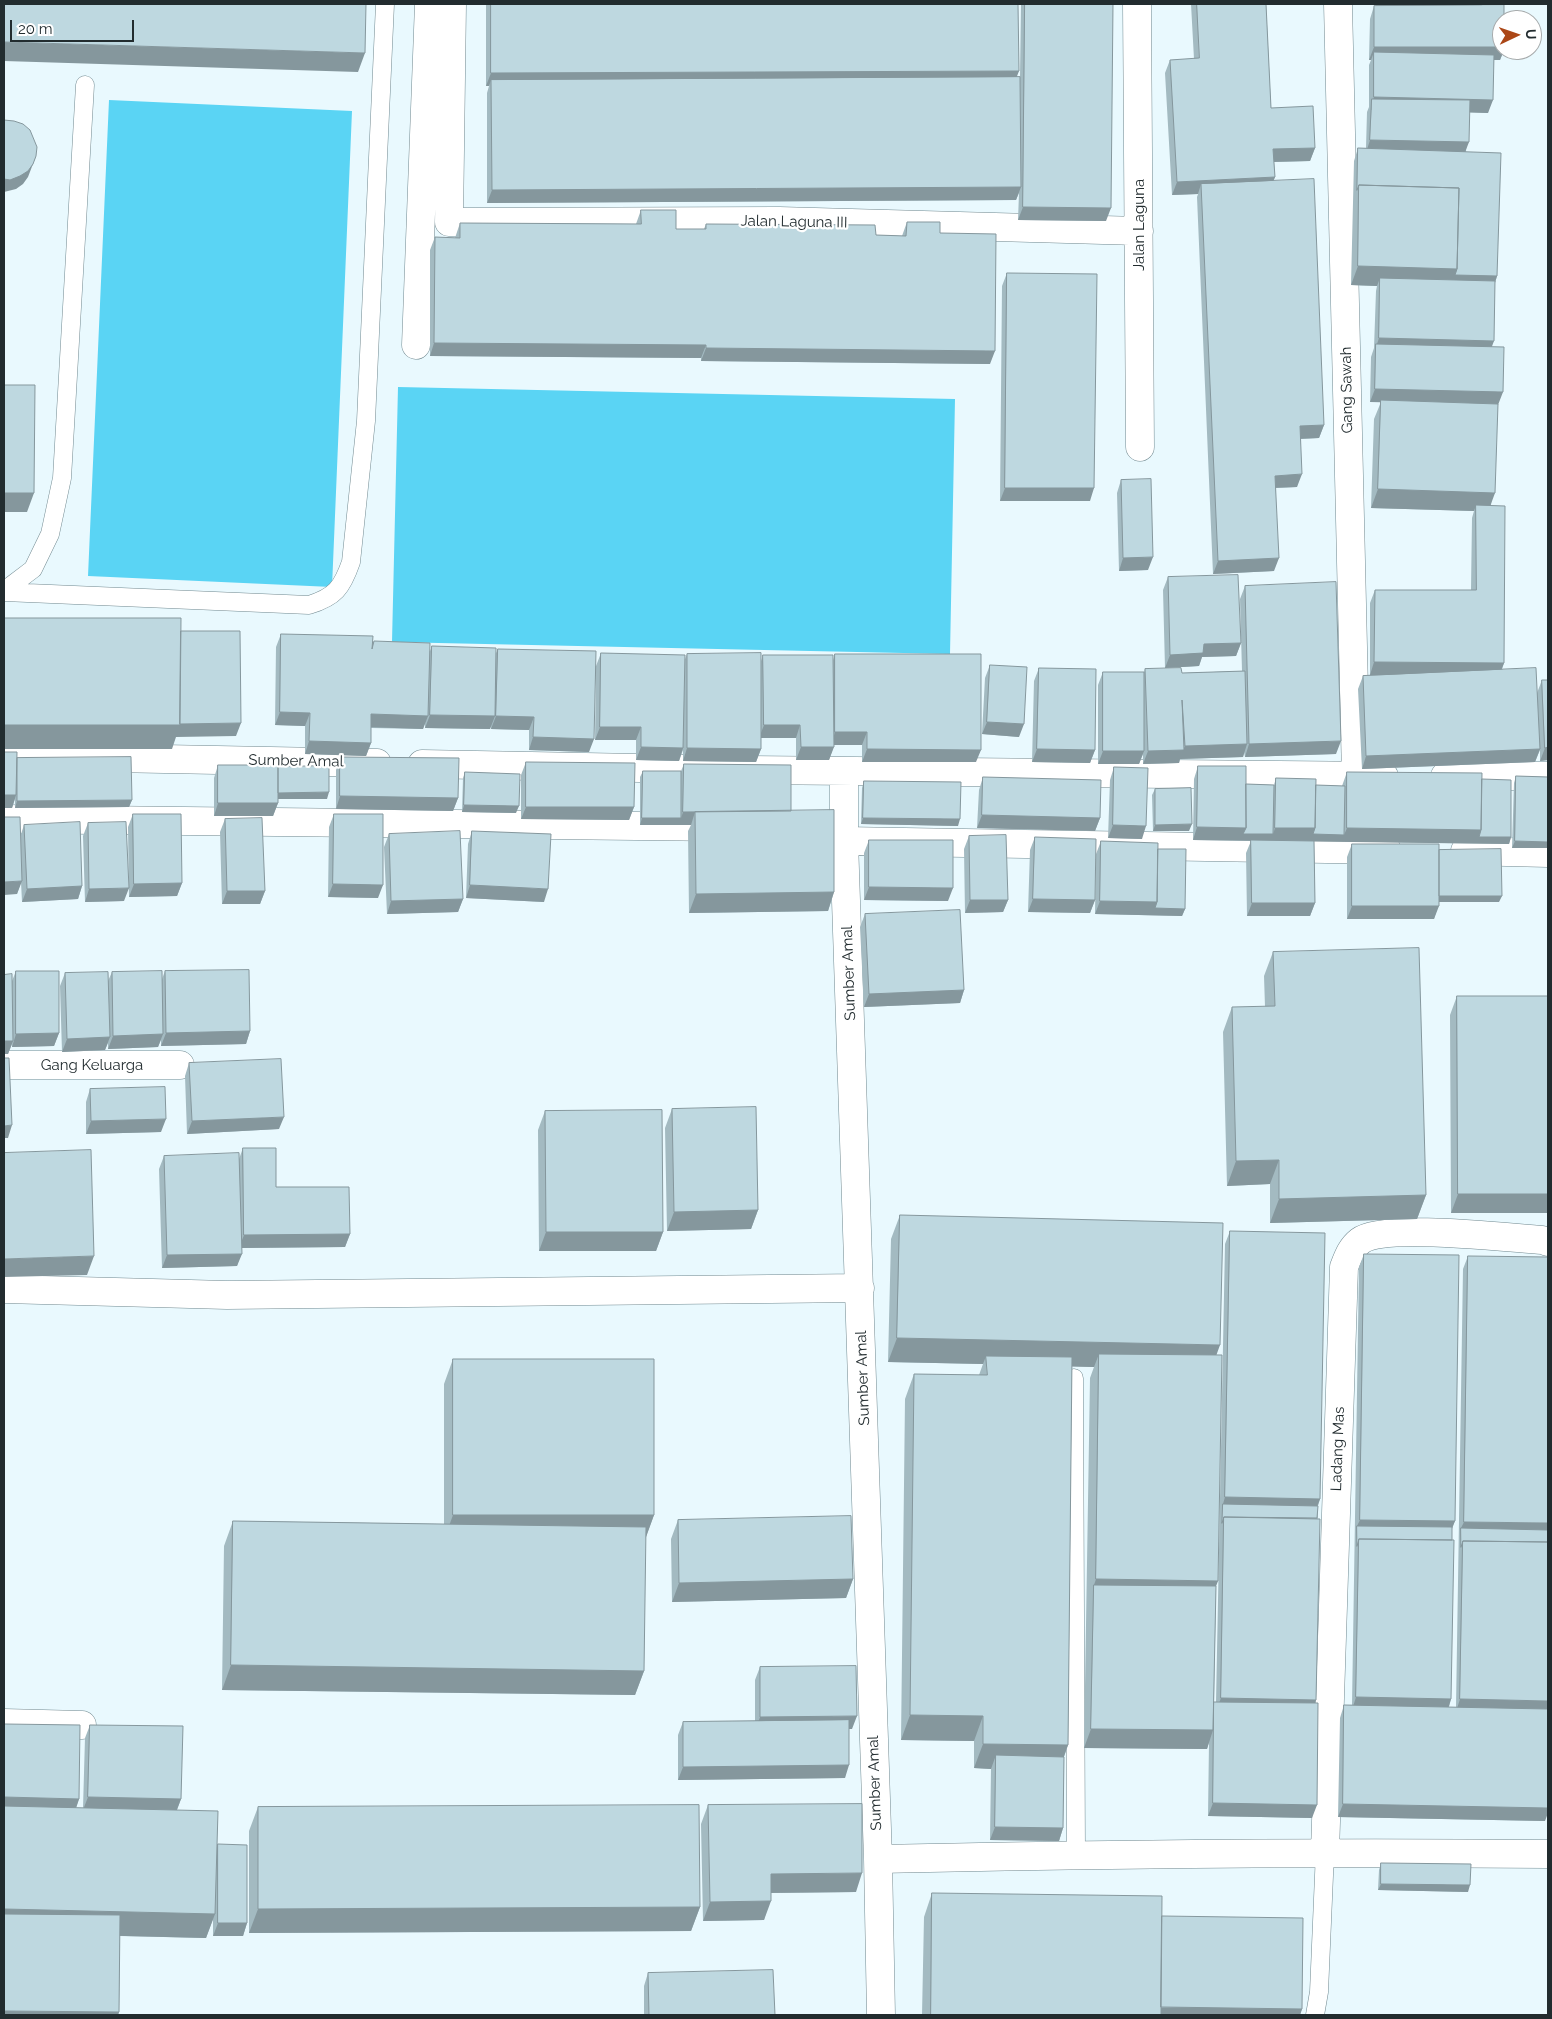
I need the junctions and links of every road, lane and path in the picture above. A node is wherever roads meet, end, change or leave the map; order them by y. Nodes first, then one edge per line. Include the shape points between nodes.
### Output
1 (385, 4) edge
2 (429, 4) edge
3 (452, 4) edge
4 (1137, 4) edge
5 (1338, 4) edge
6 (85, 85) dead end
7 (1139, 231) junction
8 (416, 345) dead end
9 (1140, 447) dead end
10 (4, 592) edge
11 (4, 756) edge
12 (844, 772) junction
13 (1356, 776) junction
14 (1548, 776) edge
15 (4, 819) edge
16 (755, 827) edge
17 (815, 828) edge
18 (845, 834) junction
19 (1410, 850) edge
20 (1439, 851) edge
21 (1548, 853) edge
22 (4, 1065) edge
23 (180, 1065) dead end
24 (1548, 1242) edge
25 (860, 1288) junction
26 (4, 1289) edge
27 (1074, 1378) edge
28 (4, 1723) edge
29 (82, 1725) edge
30 (1326, 1852) junction
31 (1076, 1854) junction
32 (1548, 1854) edge
33 (878, 1859) junction
34 (881, 2015) edge
35 (1315, 2015) edge

1 - 10 lane via 366,421 351,562 338,590 326,600 308,604
2 - 8 street
3 - 7 street, Jalan Laguna III via 450,222 779,221
4 - 7 street, Jalan Laguna
5 - 13 street, Gang Sawah
6 - 10 lane via 62,478 50,534 33,568
7 - 9 street, Jalan Laguna
11 - 12 street, Sumber Amal
12 - 13 street
12 - 18 street, Sumber Amal
13 - 14 street
15 - 16 street
17 - 18 street
18 - 19 street
18 - 25 street, Sumber Amal
20 - 21 street
22 - 23 street, Gang Keluarga
24 - 30 street, Ladang Mas via 1435,1232 1375,1235 1361,1240 1351,1250 1344,1266
25 - 26 street via 227,1295
25 - 33 street, Sumber Amal
27 - 31 lane
28 - 29 street
30 - 31 street
30 - 32 street
30 - 35 lane
31 - 33 street
33 - 34 street, Sumber Amal

